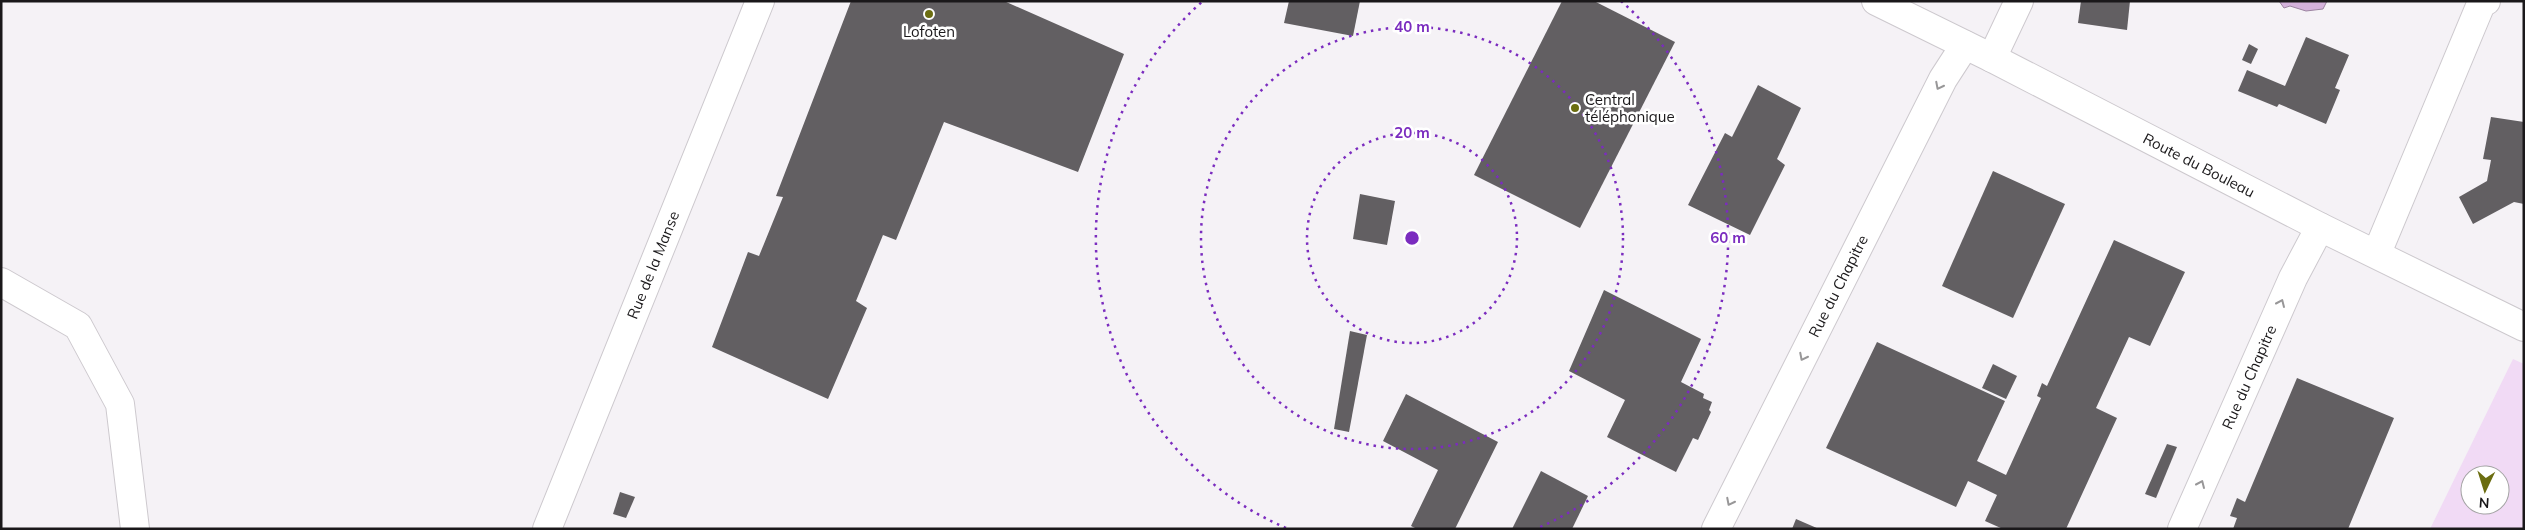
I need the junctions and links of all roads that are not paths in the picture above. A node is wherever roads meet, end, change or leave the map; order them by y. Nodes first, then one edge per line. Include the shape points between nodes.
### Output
1 (760, 1) edge
2 (1876, 1) edge
3 (2019, 1) edge
4 (2486, 1) edge
5 (1965, 45) junction
6 (1992, 58) junction
7 (2320, 227) junction
8 (2377, 253) junction
9 (1, 282) edge
10 (2524, 327) edge
11 (135, 529) edge
12 (547, 529) edge
13 (1716, 529) edge
14 (2182, 529) edge

1 - 12 street, Rue de la Manse
2 - 5 street, Route du Bouleau
3 - 6 street
4 - 8 street via 2481,4
5 - 6 street, Route du Bouleau
5 -> 13 street, Rue du Chapitre via 1942,79
6 - 7 street, Route du Bouleau
7 - 8 street, Route du Bouleau
14 -> 7 street, Rue du Chapitre via 2293,278
8 - 10 street, Route du Bouleau
9 - 11 street via 78,326 120,404

